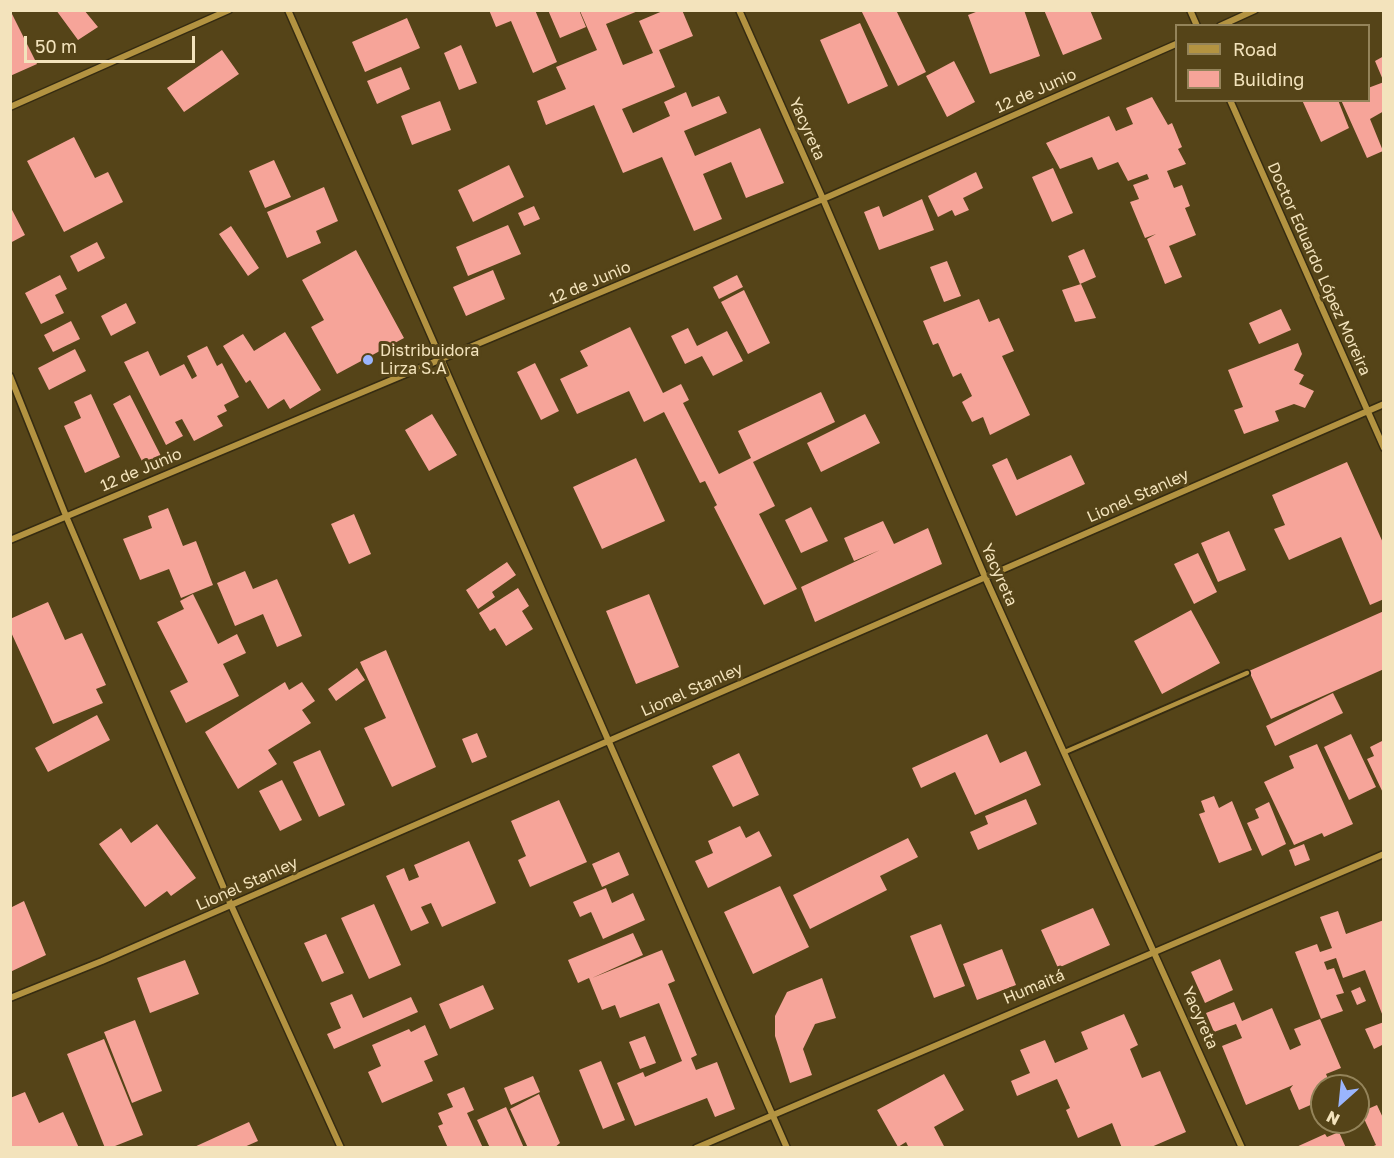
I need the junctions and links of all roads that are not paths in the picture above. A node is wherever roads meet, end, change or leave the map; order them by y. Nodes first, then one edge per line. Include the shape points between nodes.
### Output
1 (229, 10) edge
2 (288, 10) edge
3 (739, 10) edge
4 (1190, 10) edge
5 (1255, 10) edge
6 (1196, 24) edge
7 (1224, 24) edge
8 (1175, 44) edge
9 (1231, 102) edge
10 (10, 107) edge
11 (823, 199) junction
12 (440, 360) junction
13 (10, 376) edge
14 (1383, 404) edge
15 (1367, 411) junction
16 (1383, 448) edge
17 (66, 516) junction
18 (10, 540) edge
19 (985, 577) junction
20 (1247, 674) dead end
21 (609, 741) junction
22 (1065, 752) junction
23 (1383, 854) edge
24 (231, 905) junction
25 (1155, 950) junction
26 (10, 998) edge
27 (772, 1115) junction
28 (341, 1148) edge
29 (696, 1148) edge
30 (787, 1148) edge
31 (1242, 1148) edge

1 - 10 street
2 - 12 street
3 - 11 street, Yacyreta
4 - 6 street
5 - 7 street
8 - 11 street, 12 de Junio
9 - 15 street, Doctor Eduardo López Moreira
11 - 12 street, 12 de Junio
11 - 19 street, Yacyreta
12 - 17 street, 12 de Junio
12 - 21 street
13 - 17 street
14 - 15 street, Lionel Stanley
15 - 16 street, Doctor Eduardo López Moreira
15 - 19 street, Lionel Stanley
17 - 18 street, 12 de Junio
17 - 24 street
19 - 21 street, Lionel Stanley
19 - 22 street, Yacyreta
20 - 22 lane
21 - 24 street, Lionel Stanley
21 - 27 street
22 - 25 street, Yacyreta
23 - 25 street, Humaitá
24 - 26 street, Lionel Stanley
24 - 28 street
25 - 27 street, Humaitá
25 - 31 street, Yacyreta
27 - 29 street, Humaitá
27 - 30 street

